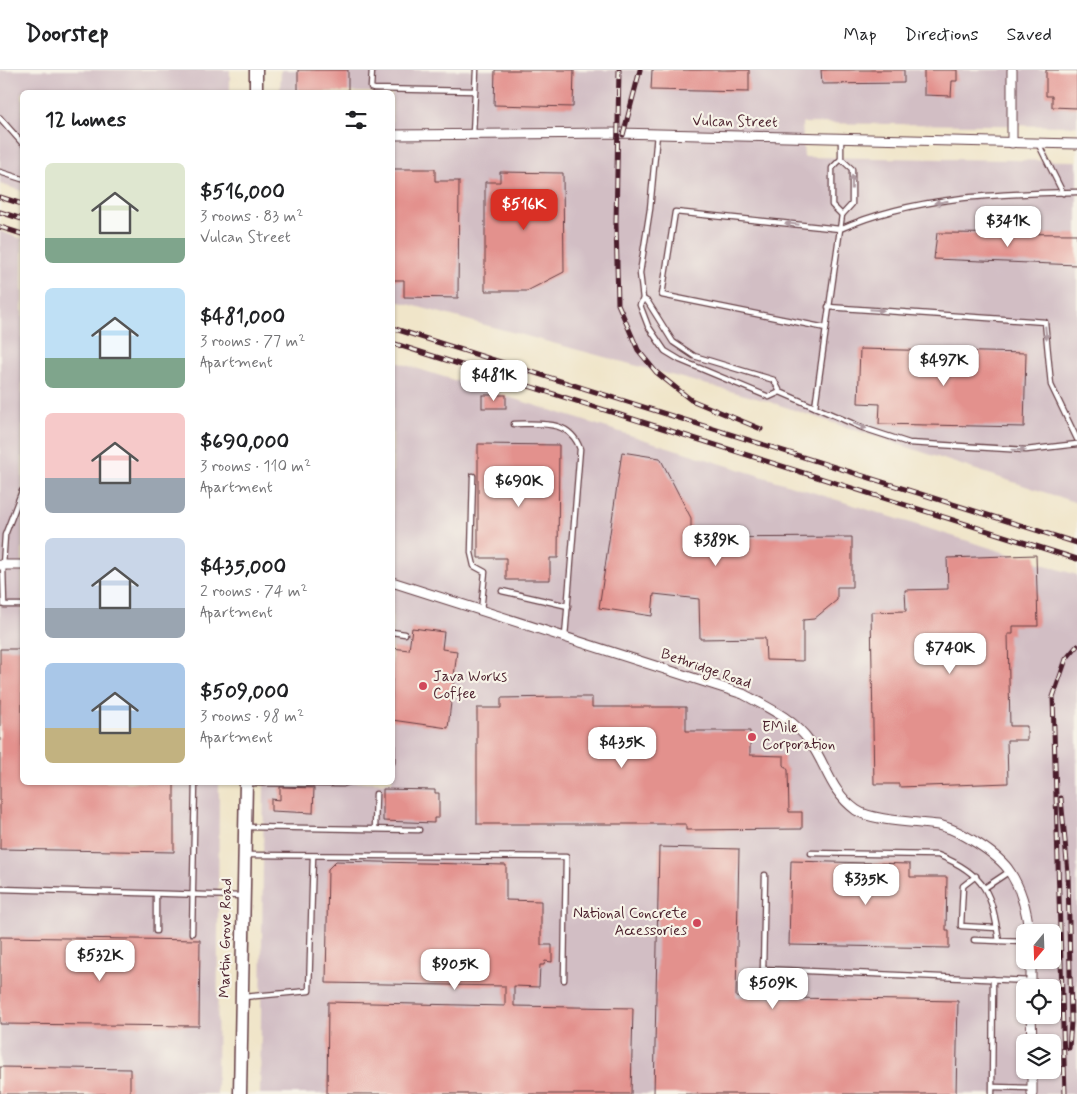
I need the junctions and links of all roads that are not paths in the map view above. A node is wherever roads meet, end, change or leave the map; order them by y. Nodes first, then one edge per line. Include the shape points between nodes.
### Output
1 (256, 70) edge
2 (372, 70) edge
3 (476, 70) edge
4 (1012, 70) edge
5 (256, 90) edge
6 (371, 90) edge
7 (395, 90) edge
8 (475, 91) junction
9 (0, 118) edge
10 (473, 134) junction
11 (657, 134) junction
12 (395, 135) edge
13 (840, 138) junction
14 (20, 141) edge
15 (1012, 143) junction
16 (1038, 143) junction
17 (1077, 144) edge
18 (841, 159) junction
19 (0, 172) edge
20 (20, 178) edge
21 (1077, 192) edge
22 (1062, 193) junction
23 (842, 215) junction
24 (840, 229) junction
25 (643, 299) junction
26 (828, 307) junction
27 (826, 328) junction
28 (780, 392) junction
29 (815, 407) junction
30 (514, 424) dead end
31 (1077, 439) edge
32 (1077, 444) edge
33 (473, 476) dead end
34 (20, 496) edge
35 (1, 565) edge
36 (20, 565) edge
37 (395, 583) edge
38 (502, 591) dead end
39 (20, 605) edge
40 (568, 606) junction
41 (481, 610) junction
42 (395, 632) edge
43 (405, 634) dead end
44 (565, 637) junction
45 (195, 785) edge
46 (246, 785) edge
47 (376, 794) dead end
48 (245, 827) junction
49 (375, 830) junction
50 (419, 830) dead end
51 (811, 853) dead end
52 (244, 855) junction
53 (313, 856) junction
54 (1010, 871) junction
55 (765, 875) dead end
56 (976, 876) junction
57 (986, 886) junction
58 (0, 889) edge
59 (156, 894) junction
60 (193, 895) junction
61 (244, 896) junction
62 (1029, 924) edge
63 (997, 928) junction
64 (156, 931) dead end
65 (192, 933) dead end
66 (974, 940) dead end
67 (999, 941) junction
68 (1016, 942) edge
69 (992, 979) junction
70 (564, 980) dead end
71 (1016, 982) edge
72 (242, 997) junction
73 (993, 1087) junction
74 (1032, 1091) edge
75 (240, 1094) edge
76 (992, 1094) edge

1 - 5 main road
2 - 6 lane
3 - 8 lane
4 - 15 street
7 - 8 lane
8 - 10 lane
9 - 14 lane
10 - 11 street, Vulcan Street
10 - 12 street, Vulcan Street
11 - 13 street, Vulcan Street
11 - 25 lane via 640,273
13 - 15 street, Vulcan Street
13 - 18 lane
15 - 16 street, Vulcan Street
16 - 17 street, Vulcan Street
16 - 22 lane
18 - 23 lane via 832,168 832,205
23 -> 18 lane via 852,204 852,169
19 - 20 lane
21 - 22 lane
22 -> 24 lane via 985,195 912,207 862,219
23 - 24 lane
24 - 26 lane
24 -> 27 lane via 675,212 662,295
25 - 28 lane via 673,342 694,356 774,380
25 - 28 lane via 640,305 648,326 665,351 769,397
26 - 27 lane
26 -> 31 lane via 1045,322 1051,386
27 - 29 lane
28 - 29 lane
29 -> 32 lane via 909,443 1026,450
30 - 40 lane via 560,426 577,439 580,449
33 - 41 lane via 471,553 474,566 485,572
34 - 35 lane via 5,535
35 - 36 street
35 - 39 lane via 4,605
37 - 41 street, Bethridge Road
38 - 40 lane
40 - 44 lane
41 - 44 street, Bethridge Road
42 - 43 lane
44 - 54 street, Bethridge Road via 743,694 780,714 810,742 834,789 858,812 941,826 978,842
45 - 60 lane
46 - 48 main road, Martin Grove Road
47 - 49 lane
48 - 49 lane
48 - 52 main road, Martin Grove Road
49 - 50 lane
51 - 56 lane via 938,855 958,863
52 - 53 lane
52 - 61 main road, Martin Grove Road
53 - 70 lane via 566,857
53 - 72 lane via 309,991
54 - 57 lane
54 - 62 street, Bethridge Road via 1028,913
55 - 69 lane via 763,969
56 - 57 lane
56 - 63 lane via 963,886 961,926
57 - 63 lane
58 - 59 lane
59 - 60 lane
59 - 64 lane
60 - 61 lane
60 - 65 lane
61 - 72 main road, Martin Grove Road
63 - 67 lane
66 - 67 lane
67 - 68 lane
69 - 71 lane
69 - 73 lane
72 - 75 main road, Martin Grove Road
73 - 74 lane
73 - 76 lane

